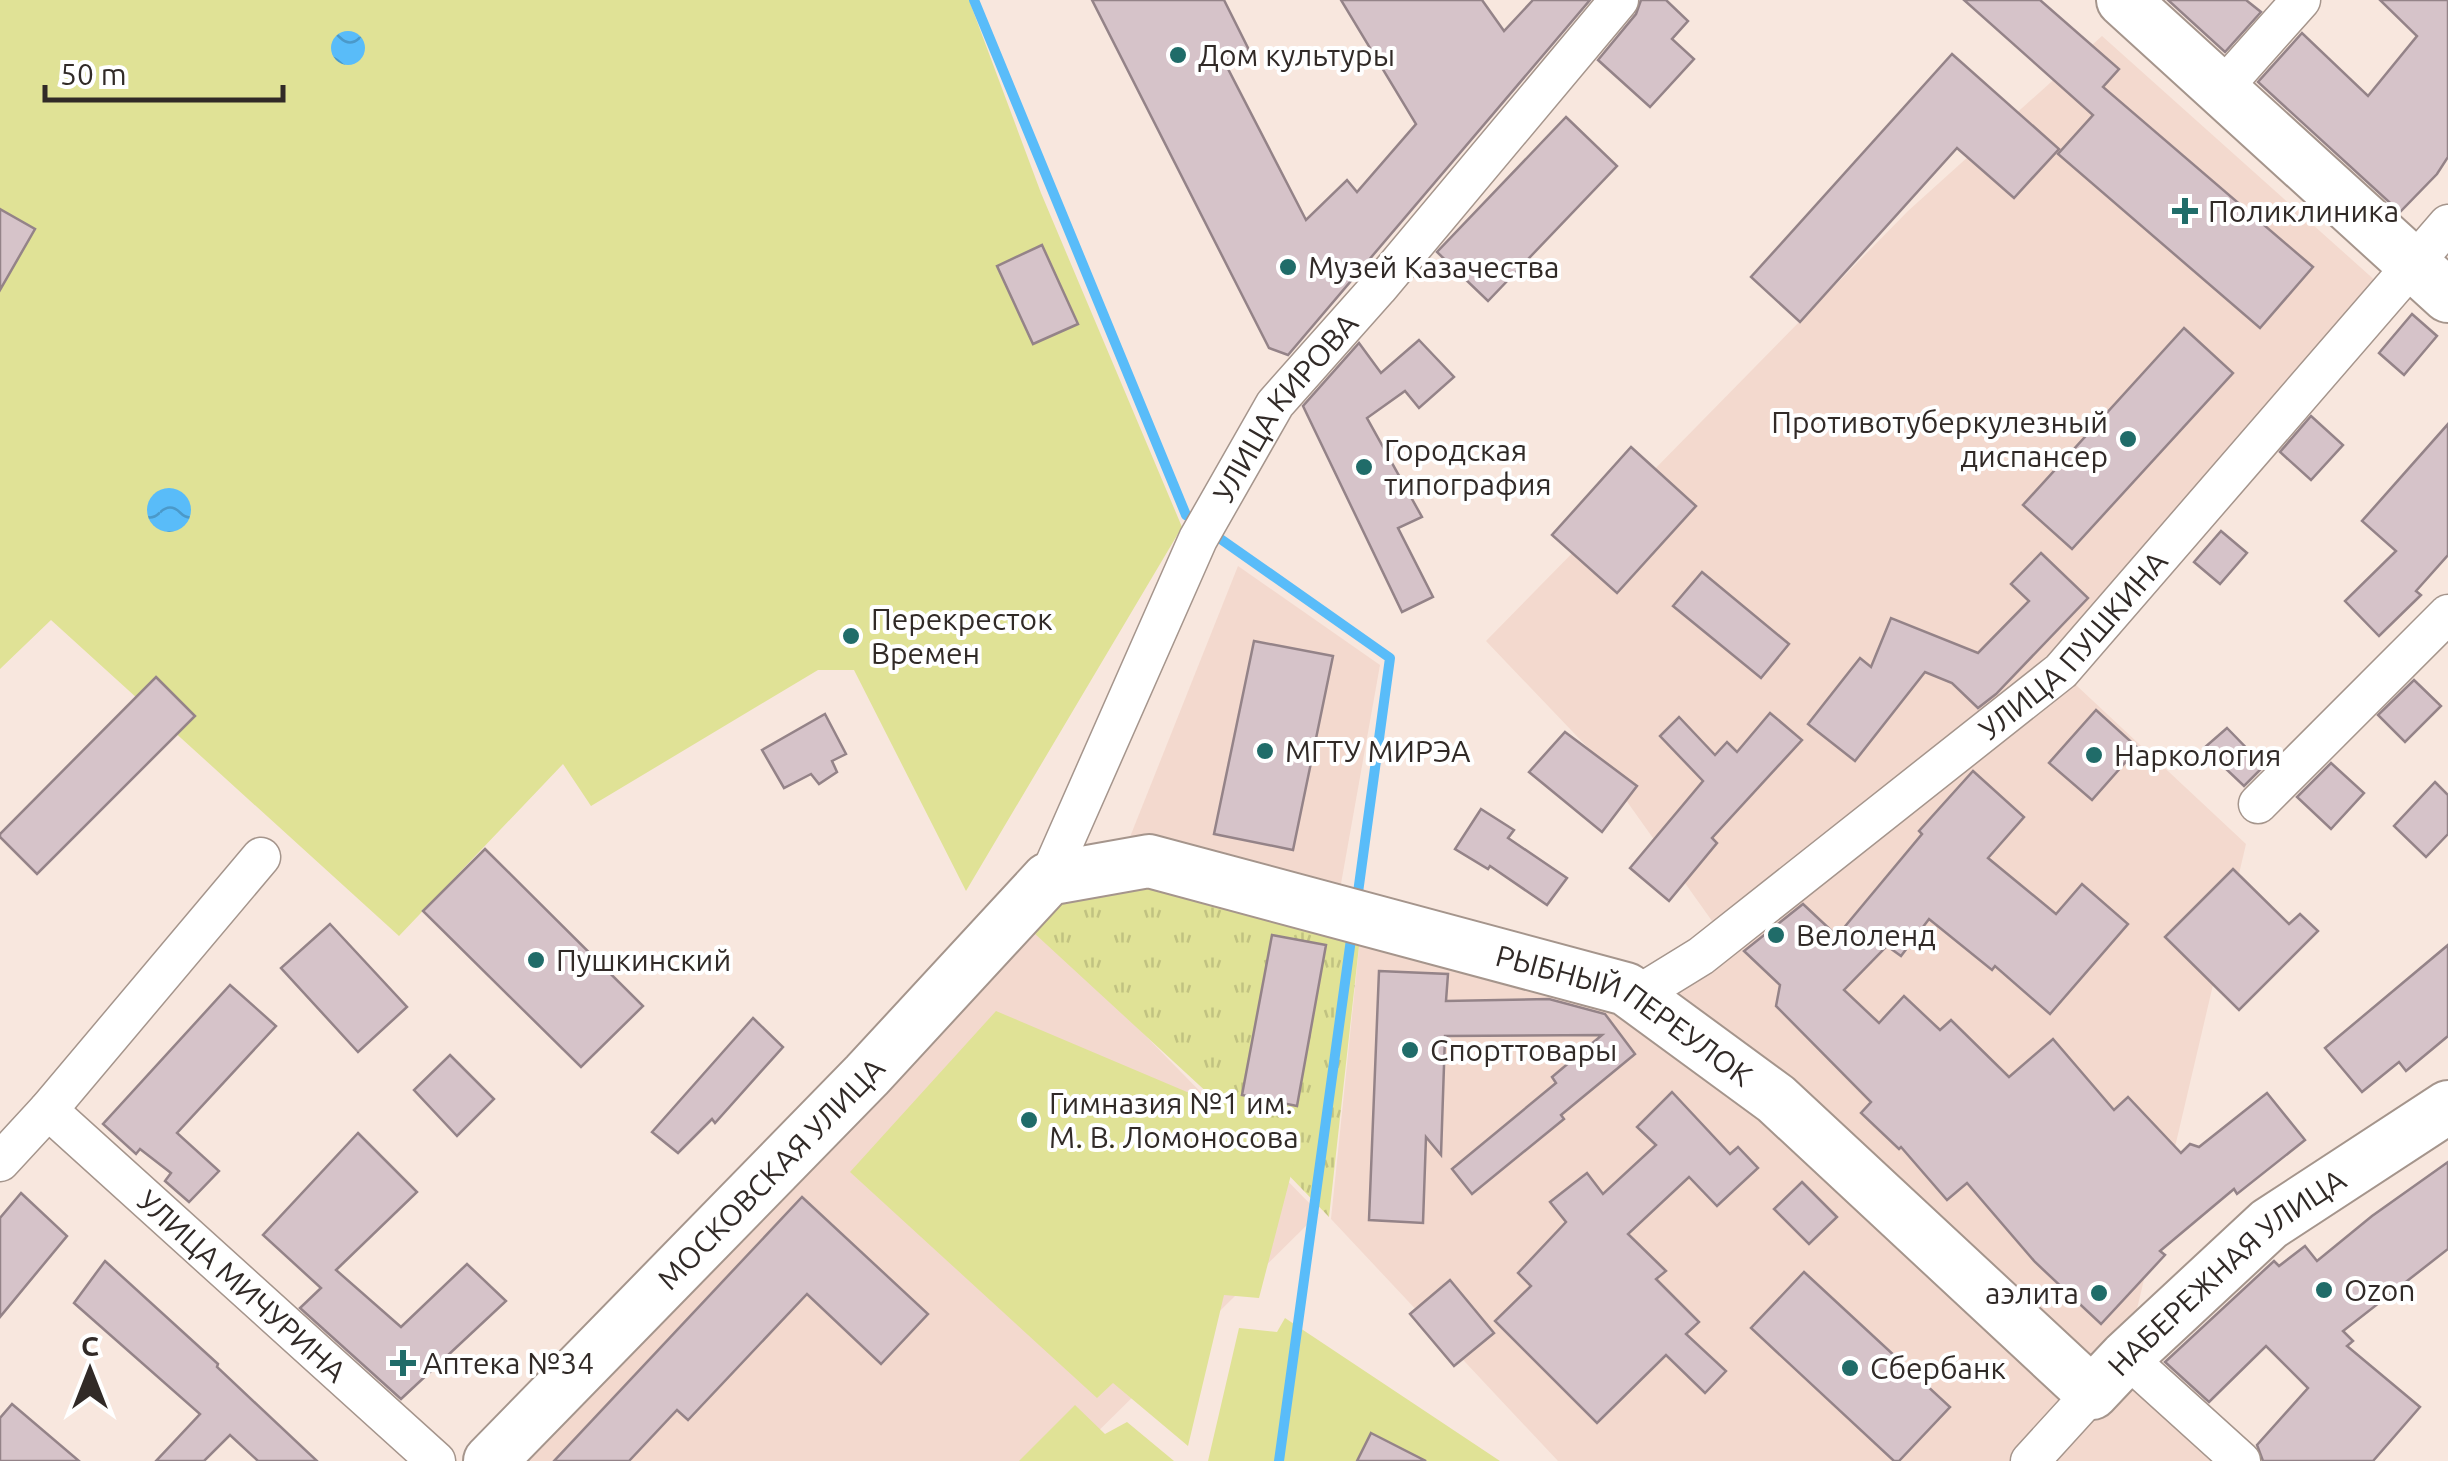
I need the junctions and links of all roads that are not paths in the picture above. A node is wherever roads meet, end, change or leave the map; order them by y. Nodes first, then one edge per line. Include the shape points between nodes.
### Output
1 (1620, 0) edge
2 (2123, 0) edge
3 (2301, 0) edge
4 (2220, 92) junction
5 (2448, 224) edge
6 (2430, 280) edge
7 (2448, 614) edge
8 (2258, 804) dead end
9 (261, 856) dead end
10 (1048, 879) junction
11 (1636, 996) junction
12 (2448, 1107) edge
13 (48, 1110) junction
14 (0, 1162) edge
15 (2109, 1375) junction
16 (436, 1461) edge
17 (490, 1461) edge
18 (2030, 1461) edge
19 (2241, 1461) edge

1 - 10 street, УЛИЦА КИРОВА via 1276,404 1198,539
2 - 4 street
3 - 4 street
4 - 6 street
5 - 6 street, УЛИЦА ПУШКИНА
6 - 11 street, УЛИЦА ПУШКИНА via 2061,671 1701,956
7 - 8 street
9 - 13 street
10 - 11 street, РЫБНЫЙ ПЕРЕУЛОК via 1148,862
10 - 17 street, МОСКОВСКАЯ УЛИЦА
11 - 15 street, РЫБНЫЙ ПЕРЕУЛОК via 1776,1099
12 - 15 street, НАБЕРЕЖНАЯ УЛИЦА via 2269,1224
13 - 14 street
13 - 16 street, УЛИЦА МИЧУРИНА
15 - 18 street, НАБЕРЕЖНАЯ УЛИЦА
15 - 19 street, РЫБНЫЙ ПЕРЕУЛОК

